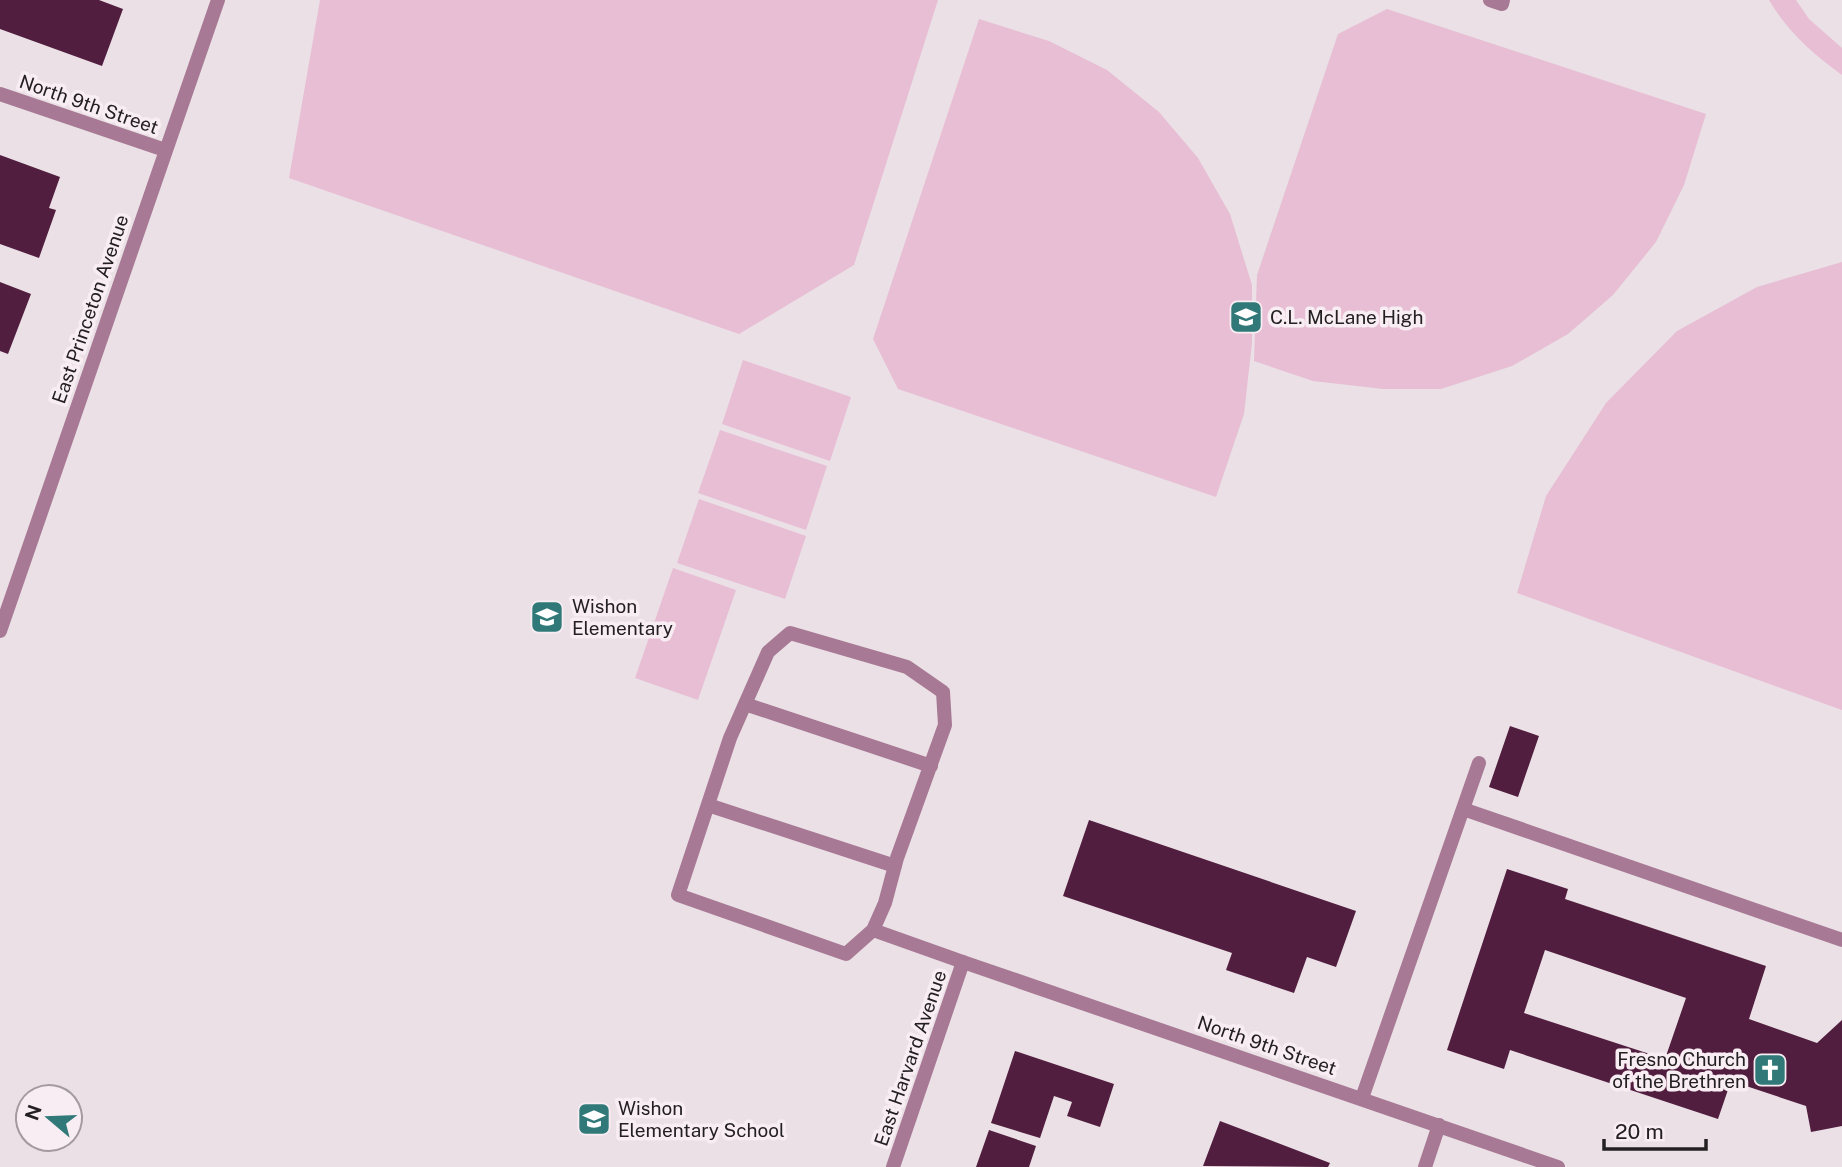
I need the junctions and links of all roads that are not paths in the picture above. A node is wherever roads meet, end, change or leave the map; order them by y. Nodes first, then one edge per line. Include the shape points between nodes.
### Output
1 (218, 0) edge
2 (1490, 0) edge
3 (1503, 0) edge
4 (0, 94) edge
5 (165, 150) junction
6 (0, 631) edge
7 (745, 704) junction
8 (1479, 763) dead end
9 (930, 766) junction
10 (708, 805) junction
11 (1463, 809) junction
12 (895, 866) junction
13 (873, 930) junction
14 (1842, 940) edge
15 (963, 962) junction
16 (1362, 1098) junction
17 (1439, 1125) junction
18 (893, 1167) edge
19 (1424, 1167) edge
20 (1558, 1167) edge

1 - 5 street, East Princeton Avenue
2 - 3 street via 1502,4
4 - 5 street, North 9th Street
5 - 6 street, East Princeton Avenue
7 - 9 street
7 - 9 street via 768,652 790,633 907,667 943,692 946,725
7 - 10 street
8 - 11 street
9 - 12 street
10 - 12 street
10 - 13 street via 678,895 846,954
11 - 14 street
11 - 16 street
12 - 13 street
13 - 15 street, North 9th Street
15 - 16 street, North 9th Street
15 - 18 street, East Harvard Avenue
16 - 17 street, North 9th Street
17 - 19 street
17 - 20 street, North 9th Street

